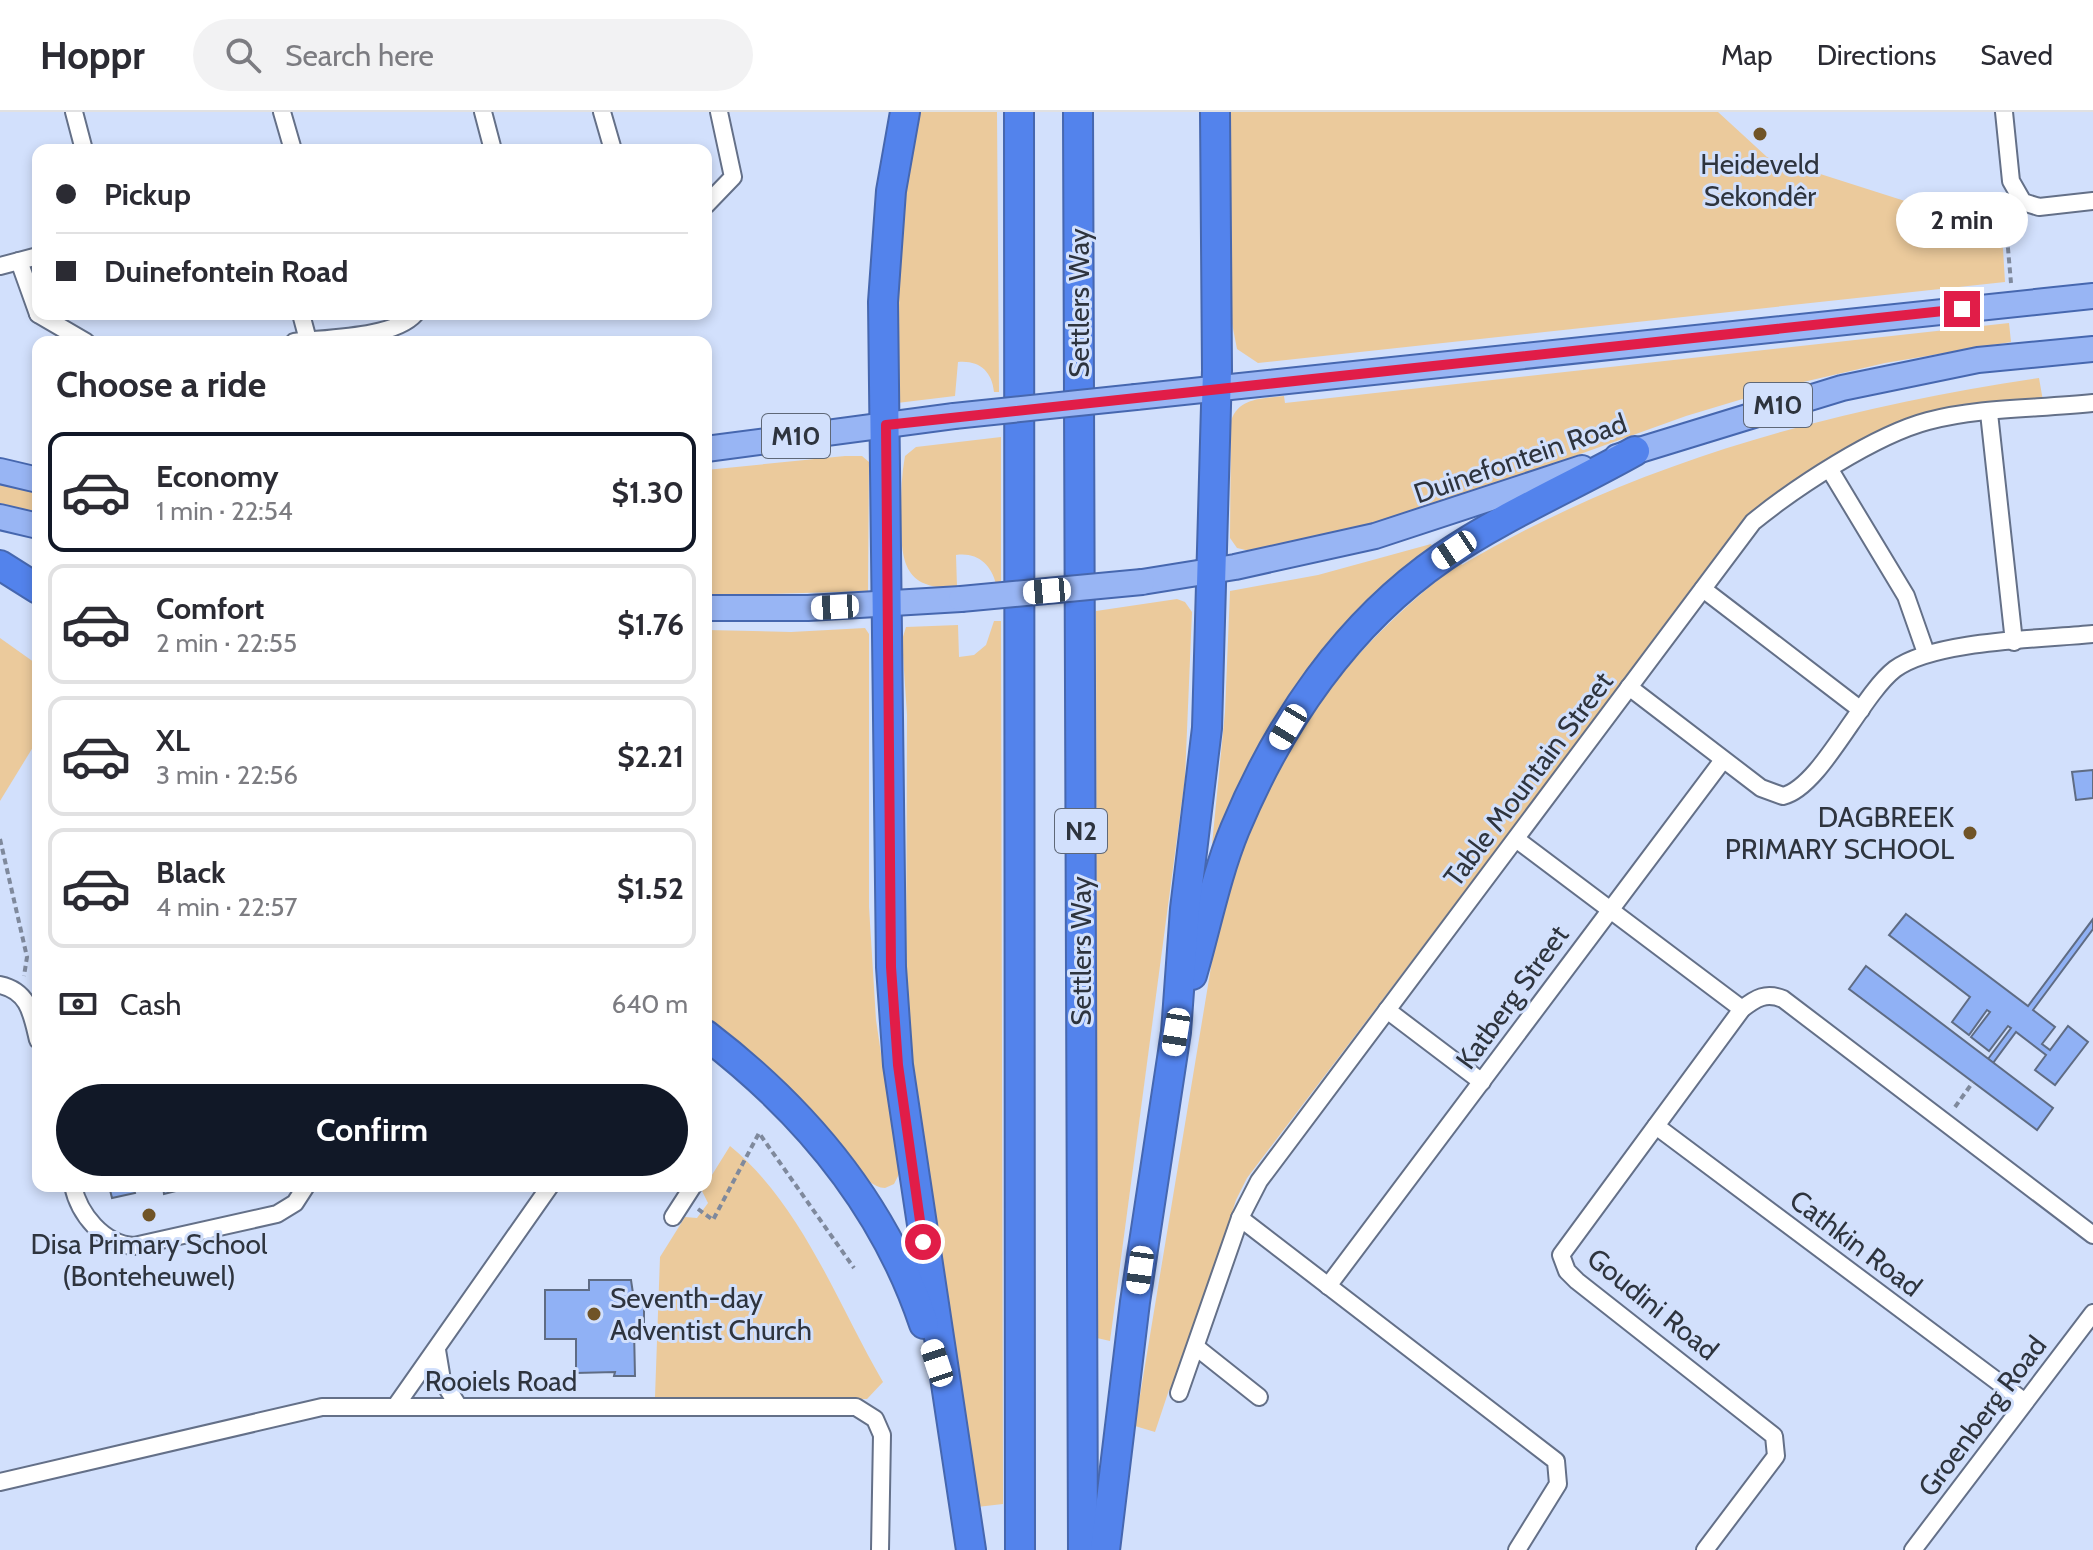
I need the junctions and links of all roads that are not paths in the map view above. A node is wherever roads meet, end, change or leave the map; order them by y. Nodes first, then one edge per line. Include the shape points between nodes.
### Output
1 (74, 112) edge
2 (282, 112) edge
3 (483, 112) edge
4 (602, 112) edge
5 (719, 112) edge
6 (905, 112) edge
7 (1019, 112) edge
8 (1078, 112) edge
9 (1215, 112) edge
10 (2004, 112) edge
11 (82, 144) edge
12 (291, 144) edge
13 (491, 144) edge
14 (611, 144) edge
15 (712, 199) edge
16 (2093, 201) edge
17 (32, 258) edge
18 (19, 261) junction
19 (0, 266) edge
20 (2093, 296) edge
21 (32, 297) edge
22 (48, 320) edge
23 (408, 320) edge
24 (76, 336) edge
25 (341, 336) edge
26 (2093, 349) edge
27 (1216, 390) junction
28 (2093, 403) edge
29 (1989, 413) junction
30 (886, 425) junction
31 (712, 448) edge
32 (1635, 451) junction
33 (1830, 470) junction
34 (0, 471) edge
35 (32, 479) edge
36 (0, 517) edge
37 (32, 525) edge
38 (0, 565) edge
39 (1212, 572) junction
40 (32, 585) edge
41 (1703, 589) junction
42 (887, 604) junction
43 (712, 608) edge
44 (2093, 634) edge
45 (2014, 642) junction
46 (1926, 653) junction
47 (1629, 687) junction
48 (1861, 710) junction
49 (1723, 760) junction
50 (1516, 839) junction
51 (1609, 908) junction
52 (0, 985) edge
53 (1742, 1009) junction
54 (1387, 1010) junction
55 (32, 1020) edge
56 (1176, 1032) junction
57 (712, 1040) edge
58 (1482, 1082) junction
59 (1656, 1126) junction
60 (74, 1192) edge
61 (302, 1192) edge
62 (546, 1192) edge
63 (689, 1192) edge
64 (673, 1217) dead end
65 (1240, 1218) junction
66 (2093, 1235) edge
67 (1328, 1286) junction
68 (2093, 1313) edge
69 (1196, 1347) junction
70 (437, 1350) junction
71 (947, 1393) junction
72 (1179, 1393) dead end
73 (1259, 1397) dead end
74 (2025, 1402) junction
75 (395, 1407) junction
76 (459, 1407) junction
77 (0, 1482) edge
78 (880, 1550) edge
79 (971, 1550) edge
80 (1020, 1550) edge
81 (1083, 1550) edge
82 (1105, 1550) edge
83 (1517, 1550) edge
84 (1705, 1550) edge
85 (1913, 1550) edge

1 - 11 street
2 - 12 street
3 - 13 street
4 - 14 street
5 - 15 street via 733,177
6 - 30 highway via 885,249
7 - 80 highway, N2
8 - 81 highway, Settlers Way / N2
9 - 27 highway
10 - 16 street via 2011,181 2027,205
17 - 18 street
18 - 19 street
18 - 21 street
20 - 27 main road, M10
22 - 24 street
23 - 25 street via 381,331
26 - 32 main road, Duinefontein Road / M10 via 1978,360 1842,388
27 - 30 main road, M10, bridge
27 - 39 highway
28 - 29 street, Table Mountain Street
29 - 33 street, Table Mountain Street via 1908,429
29 - 45 street
30 - 31 main road, M10
30 - 42 highway
32 - 39 main road, Duinefontein Road / M10 via 1417,524
32 - 56 highway via 1439,560 1381,607 1338,652 1271,755 1234,832
33 - 41 street, Table Mountain Street via 1753,522
33 - 46 street via 1906,596
34 - 35 main road
36 - 37 main road
38 - 40 highway
39 - 42 main road, Duinefontein Road / M10, bridge
39 - 56 highway via 1207,728
41 - 47 street, Table Mountain Street
41 - 48 street
42 - 43 main road, M10
42 - 71 highway via 889,887 898,1065
44 - 45 street
45 - 46 street
46 - 48 street via 1896,668
47 - 49 street
47 - 50 street, Table Mountain Street
48 - 49 street via 1803,785 1789,794 1767,793
49 - 51 street, Katberg Street
50 - 51 street
50 - 54 street, Table Mountain Street
51 - 53 street
51 - 58 street, Katberg Street
52 - 55 street via 15,990 27,1003
53 - 59 street, Goudini Road
53 - 66 street via 1761,997 1783,999
54 - 58 street
54 - 65 street, Table Mountain Street via 1259,1181
56 - 82 highway
57 - 71 highway via 797,1114 852,1181 917,1302
58 - 67 street, Katberg Street
59 - 74 street, Cathkin Road
59 - 84 street, Goudini Road via 1561,1255 1577,1281 1774,1436 1776,1456
60 - 61 street via 90,1223 134,1246 277,1214
62 - 70 street
63 - 64 street
65 - 67 street
65 - 69 street, Table Mountain Street
67 - 83 street via 1556,1461 1558,1484
68 - 74 street, Groenberg Road
69 - 72 street, Table Mountain Street
69 - 73 street
70 - 75 street
70 - 76 street via 442,1380
71 - 79 highway
74 - 85 street, Groenberg Road
75 - 76 street, Rooiels Road
75 - 77 street, Rooiels Road via 322,1407
76 - 78 street, Rooiels Road via 856,1407 875,1419 882,1435

